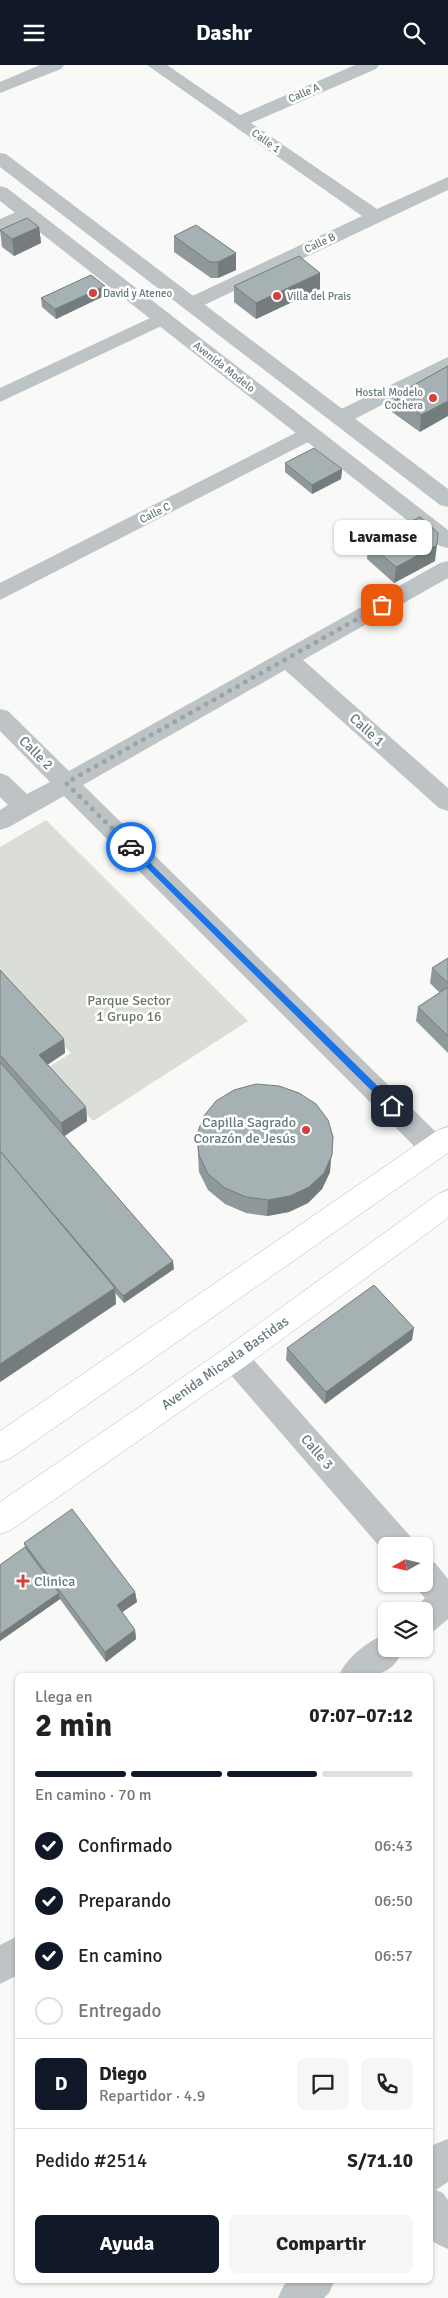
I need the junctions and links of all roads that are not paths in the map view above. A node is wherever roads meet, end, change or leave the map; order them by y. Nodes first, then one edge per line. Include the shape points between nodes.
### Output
1 (55, 65) edge
2 (156, 65) edge
3 (370, 65) edge
4 (0, 88) edge
5 (238, 122) junction
6 (0, 158) edge
7 (448, 183) edge
8 (0, 192) edge
9 (28, 213) junction
10 (376, 217) junction
11 (0, 226) edge
12 (193, 303) junction
13 (163, 318) junction
14 (448, 363) edge
15 (0, 396) edge
16 (340, 418) junction
17 (309, 433) junction
18 (448, 500) edge
19 (448, 541) edge
20 (448, 568) edge
21 (0, 592) edge
22 (287, 659) junction
23 (0, 717) edge
24 (0, 781) edge
25 (66, 783) junction
26 (448, 802) edge
27 (25, 807) junction
28 (0, 821) edge
29 (441, 1143) edge
30 (448, 1202) edge
31 (234, 1357) junction
32 (0, 1448) edge
33 (0, 1520) edge
34 (391, 1537) edge
35 (433, 1591) edge
36 (441, 1605) edge
37 (378, 1656) edge
38 (357, 1673) edge
39 (15, 1955) edge
40 (0, 1967) edge
41 (448, 2157) edge
42 (433, 2171) edge
43 (433, 2210) edge
44 (448, 2230) edge
45 (313, 2283) edge
46 (297, 2298) edge

1 - 4 street
2 - 5 street, Calle 1
3 - 5 street, Calle A
5 - 10 street, Calle 1
6 - 12 street
7 - 10 street, Calle B
8 - 9 street, Avenida Modelo
9 - 11 street
9 - 13 street, Avenida Modelo
10 - 12 street, Calle B
12 - 16 street
13 - 15 street
13 - 17 street, Avenida Modelo
14 - 16 street
16 - 18 street
17 - 19 street, Avenida Modelo
17 - 21 street, Calle C
20 - 22 street
22 - 25 street
22 - 26 street, Calle 1
23 - 25 street, Calle 2
24 - 27 street
25 - 27 street
25 - 29 street, Calle 2
27 - 28 street
29 - 32 main road
30 - 31 main road, Avenida Micaela Bastidas
31 - 33 main road, Avenida Micaela Bastidas
31 - 34 street, Calle 3
35 - 36 street
37 - 38 street
39 - 40 street
41 - 42 street
43 - 44 street
45 - 46 street

